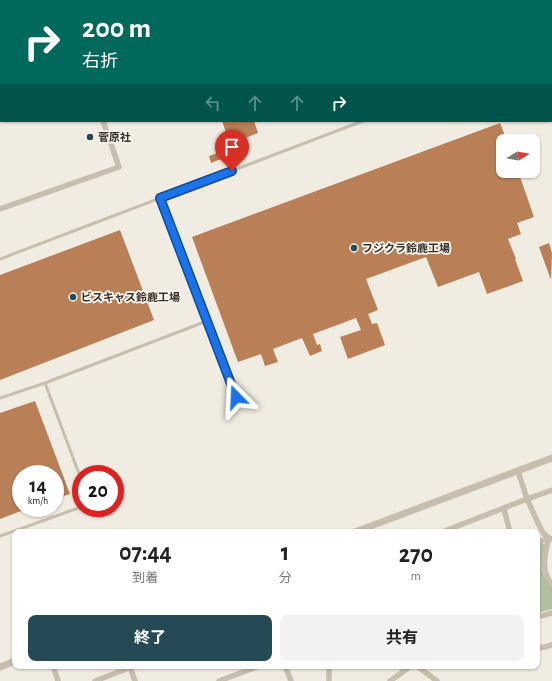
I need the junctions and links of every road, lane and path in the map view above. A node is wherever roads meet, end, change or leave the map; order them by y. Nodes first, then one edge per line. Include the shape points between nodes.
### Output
1 (104, 122) edge
2 (360, 122) edge
3 (160, 198) junction
4 (0, 209) edge
5 (0, 259) edge
6 (207, 321) junction
7 (45, 383) junction
8 (236, 397) dead end
9 (0, 398) edge
10 (552, 458) edge
11 (76, 465) edge
12 (518, 471) junction
13 (552, 490) edge
14 (528, 499) junction
15 (504, 509) junction
16 (72, 510) edge
17 (20, 529) edge
18 (363, 529) edge
19 (450, 529) edge
20 (509, 529) edge
21 (12, 532) edge
22 (0, 536) edge
23 (550, 539) edge
24 (540, 542) edge
25 (552, 584) edge
26 (552, 613) edge
27 (540, 616) edge
28 (552, 645) edge
29 (540, 649) edge
30 (12, 662) edge
31 (0, 667) edge
32 (54, 669) edge
33 (127, 669) edge
34 (132, 669) edge
35 (251, 669) edge
36 (286, 669) edge
37 (329, 669) edge
38 (407, 669) edge
39 (421, 669) edge
40 (58, 681) edge
41 (95, 681) edge
42 (135, 681) edge
43 (219, 681) edge
44 (291, 681) edge
45 (329, 681) edge
46 (390, 681) edge
47 (437, 681) edge

1 - 4 street via 119,167
2 - 3 lane
3 - 5 lane
3 - 6 lane
6 - 7 lane
6 - 8 lane
7 - 9 lane
7 - 11 lane
10 - 12 street
12 - 14 street
12 - 18 street
13 - 14 street
14 - 15 street
14 - 23 street via 544,534
15 - 19 street
15 - 20 street
16 - 17 lane
21 - 22 lane
23 - 24 street
23 - 25 street via 545,570
26 - 27 street
28 - 29 street
30 - 31 street
32 - 40 street
33 - 41 street
34 - 42 street
35 - 43 street
36 - 44 street
37 - 45 street
38 - 46 street
39 - 47 street

